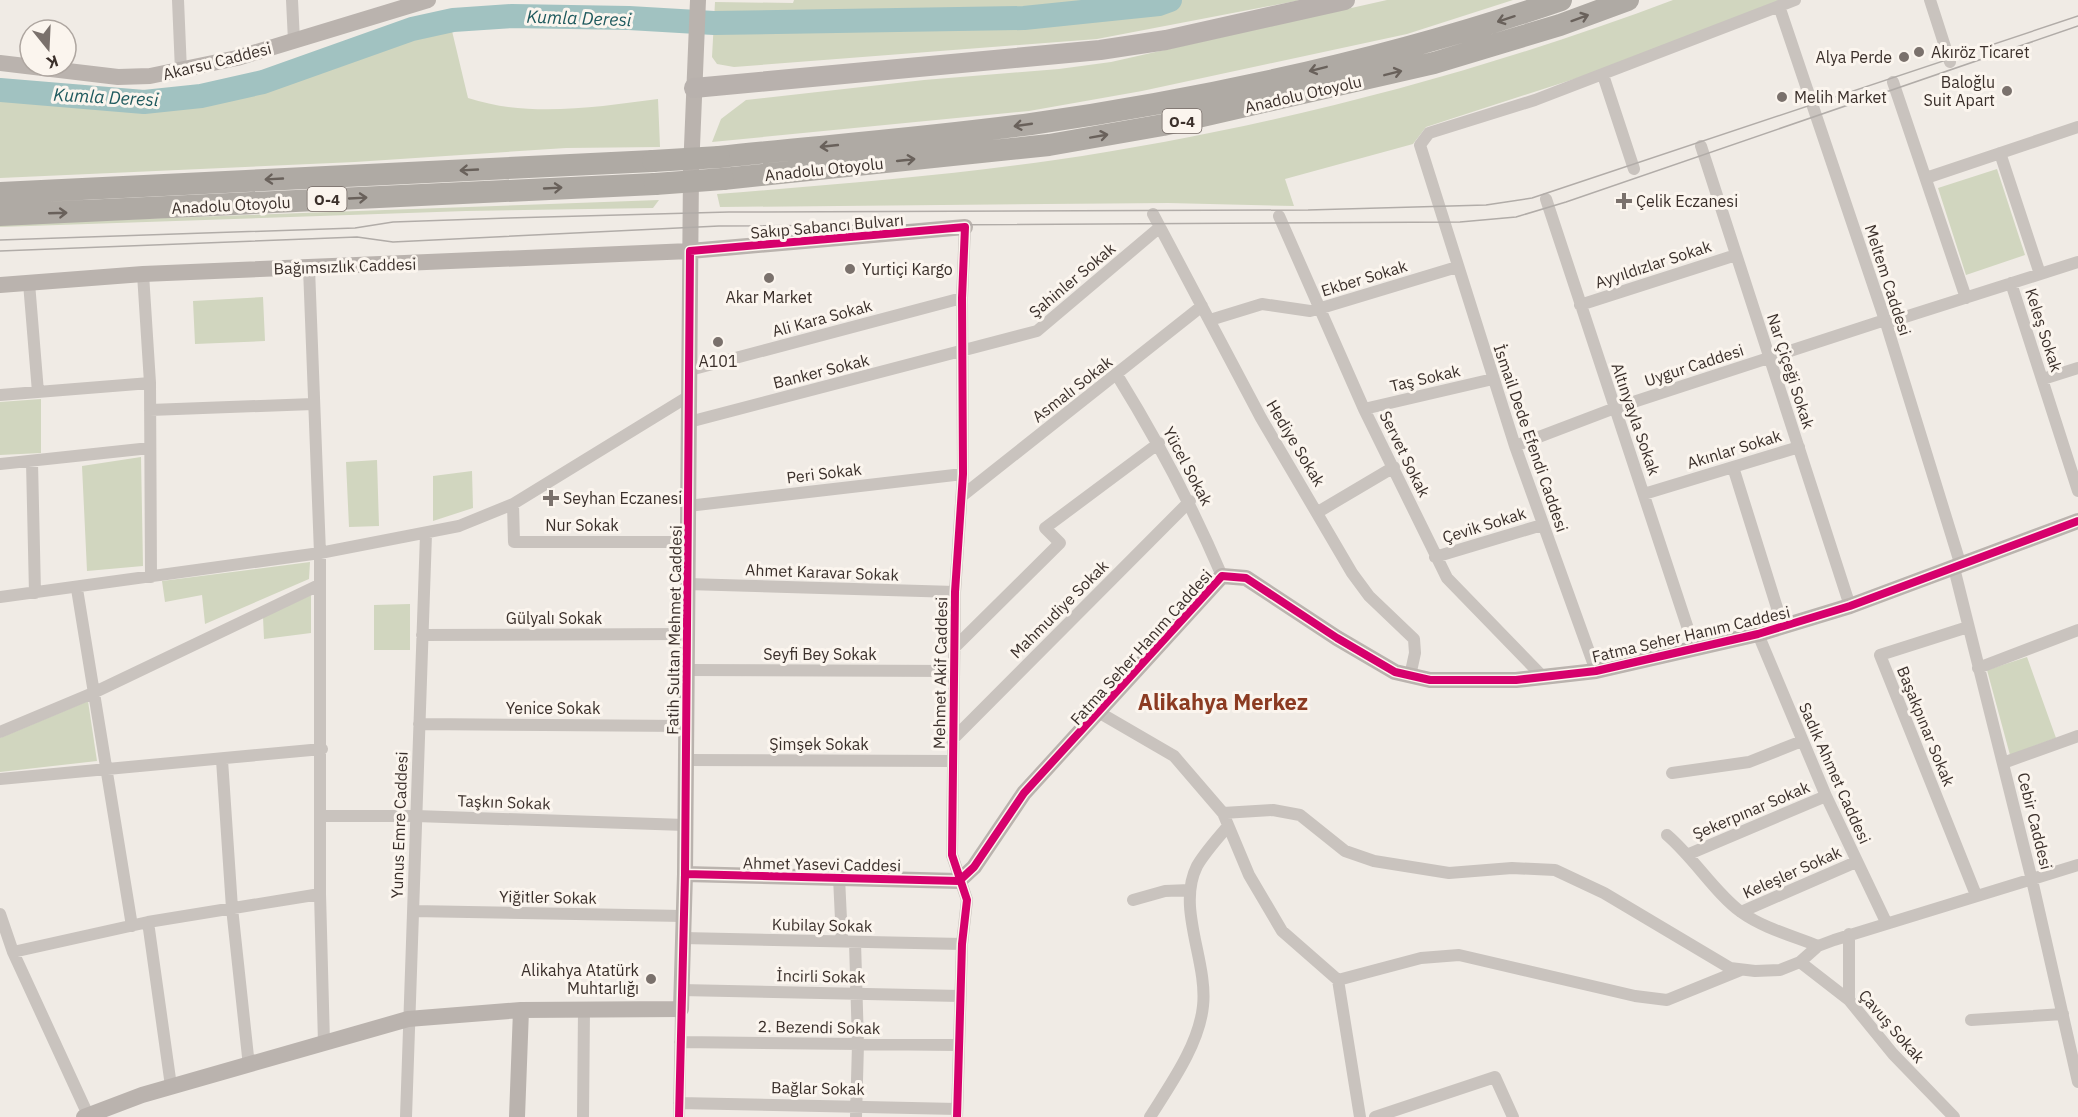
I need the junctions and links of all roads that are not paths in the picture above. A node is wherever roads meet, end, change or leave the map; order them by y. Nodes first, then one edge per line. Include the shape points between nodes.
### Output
1 (178, 0) edge
2 (292, 0) edge
3 (428, 0) edge
4 (1345, 0) edge
5 (1562, 0) edge
6 (1628, 0) edge
7 (1795, 0) edge
8 (1930, 0) edge
9 (698, 2) edge
10 (1779, 6) junction
11 (294, 41) junction
12 (1950, 62) dead end
13 (0, 63) edge
14 (181, 70) junction
15 (1603, 75) junction
16 (1893, 82) dead end
17 (694, 88) junction
18 (2078, 127) edge
19 (1701, 146) dead end
20 (2000, 153) junction
21 (721, 168) junction
22 (1634, 169) dead end
23 (654, 172) junction
24 (1926, 178) junction
25 (0, 193) edge
26 (1546, 199) dead end
27 (1153, 214) dead end
28 (0, 215) edge
29 (1279, 216) dead end
30 (965, 227) joint
31 (1160, 227) junction
32 (690, 251) junction
33 (1736, 255) junction
34 (2078, 262) edge
35 (1457, 267) junction
36 (309, 268) junction
37 (143, 274) junction
38 (2040, 274) junction
39 (29, 283) junction
40 (2011, 283) junction
41 (0, 285) edge
42 (962, 298) junction
43 (1966, 298) junction
44 (1580, 305) junction
45 (1202, 306) junction
46 (1318, 309) junction
47 (1210, 320) junction
48 (1885, 322) junction
49 (962, 352) junction
50 (1770, 358) junction
51 (2078, 368) edge
52 (690, 370) junction
53 (1117, 375) junction
54 (1493, 379) junction
55 (2043, 379) junction
56 (150, 383) junction
57 (38, 392) junction
58 (0, 395) edge
59 (689, 396) junction
60 (313, 404) junction
61 (1615, 408) junction
62 (1364, 409) junction
63 (150, 410) junction
64 (689, 422) junction
65 (1159, 443) junction
66 (1515, 446) junction
67 (1799, 447) junction
68 (150, 448) junction
69 (32, 462) junction
70 (0, 464) edge
71 (1394, 467) junction
72 (1733, 467) junction
73 (963, 474) junction
74 (2078, 491) edge
75 (1644, 494) junction
76 (962, 496) junction
77 (1190, 501) junction
78 (513, 504) junction
79 (688, 506) junction
80 (1318, 512) junction
81 (2078, 521) edge
82 (1542, 525) junction
83 (426, 534) junction
84 (688, 542) junction
85 (320, 553) junction
86 (1435, 557) junction
87 (1958, 567) junction
88 (1222, 576) junction
89 (151, 577) junction
90 (687, 584) junction
91 (319, 585) junction
92 (77, 589) junction
93 (955, 592) junction
94 (35, 593) junction
95 (0, 597) edge
96 (1850, 606) junction
97 (1783, 627) junction
98 (1968, 627) junction
99 (2078, 630) edge
100 (687, 634) junction
101 (1758, 634) junction
102 (422, 635) junction
103 (954, 648) junction
104 (1695, 650) junction
105 (1978, 668) junction
106 (687, 670) junction
107 (954, 671) junction
108 (1596, 671) junction
109 (1410, 676) junction
110 (1544, 678) junction
111 (93, 693) junction
112 (1100, 713) junction
113 (419, 724) junction
114 (686, 726) junction
115 (0, 732) edge
116 (2078, 736) edge
117 (952, 741) junction
118 (1802, 741) junction
119 (322, 749) junction
120 (222, 759) junction
121 (686, 760) junction
122 (952, 761) junction
123 (2003, 763) junction
124 (107, 769) junction
125 (1672, 772) dead end
126 (0, 779) edge
127 (1826, 796) junction
128 (1223, 813) junction
129 (321, 816) junction
130 (416, 816) junction
131 (685, 825) junction
132 (1228, 826) junction
133 (1667, 835) dead end
134 (1689, 854) junction
135 (1856, 862) junction
136 (2078, 865) edge
137 (685, 874) junction
138 (839, 877) junction
139 (2032, 880) junction
140 (959, 881) junction
141 (1190, 890) junction
142 (320, 894) junction
143 (1976, 895) junction
144 (1133, 900) dead end
145 (232, 908) junction
146 (413, 911) junction
147 (1741, 912) junction
148 (0, 914) edge
149 (683, 916) junction
150 (148, 922) junction
151 (1886, 922) junction
152 (132, 926) junction
153 (1850, 934) junction
154 (682, 938) junction
155 (849, 942) junction
156 (962, 944) junction
157 (1818, 946) junction
158 (13, 952) junction
159 (1800, 962) junction
160 (1741, 970) junction
161 (1338, 980) junction
162 (681, 990) junction
163 (855, 993) junction
164 (960, 996) junction
165 (1849, 1000) junction
166 (584, 1009) junction
167 (681, 1009) junction
168 (521, 1010) junction
169 (2063, 1014) junction
170 (408, 1019) junction
171 (1971, 1020) dead end
172 (680, 1042) junction
173 (324, 1043) junction
174 (858, 1044) junction
175 (958, 1045) junction
176 (249, 1066) junction
177 (2078, 1082) edge
178 (171, 1086) junction
179 (679, 1103) junction
180 (856, 1111) edge
181 (957, 1113) edge
182 (87, 1116) edge
183 (406, 1117) edge
184 (517, 1117) edge
185 (584, 1117) edge
186 (679, 1117) edge
187 (1149, 1117) edge
188 (1360, 1117) edge
189 (1375, 1117) edge
190 (1513, 1117) edge
191 (1954, 1117) edge

1 - 14 street
2 - 11 street
3 - 11 street, Akarsu Caddesi
4 - 17 main road via 1166,40 1100,50
5 -> 21 highway, Anadolu Otoyolu / O-4 via 1352,61 1142,106
21 -> 6 highway, Anadolu Otoyolu / O-4 via 1038,146 1163,125 1434,63
7 - 10 street
8 - 12 street
9 - 17 street, Fatih Sultan Mehmet Caddesi
10 - 15 street
10 - 48 street, Meltem Caddesi
11 - 14 street, Akarsu Caddesi
13 - 14 street, Akarsu Caddesi via 118,77
15 - 22 street
15 - 35 street, İsmail Dede Efendi Caddesi via 1423,138 1421,151
16 - 24 street
17 - 32 street, Fatih Sultan Mehmet Caddesi
18 - 20 street
19 - 33 street, Nar Çiçeği Sokak
20 - 24 street
20 - 38 street
21 - 23 highway, Anadolu Otoyolu / O-4, bridge
23 -> 25 highway, Anadolu Otoyolu / O-4
28 -> 23 highway, Anadolu Otoyolu / O-4
24 - 43 street
26 - 44 street, Altınyayla Sokak
27 - 31 street, Hediye Sokak
29 - 46 street, Servet Sokak
30 - 32 street, Sakıp Sabancı Bulvarı
30 - 42 street, Mehmet Akif Caddesi
31 - 45 street, Hediye Sokak
31 - 49 street, Şahinler Sokak via 1037,331
32 - 36 street, Bağımsızlık Caddesi
32 - 52 street, Fatih Sultan Mehmet Caddesi
33 - 44 street, Ayyıldızlar Sokak
33 - 50 street, Nar Çiçeği Sokak
34 - 38 street, Uygur Caddesi
35 - 46 street, Ekber Sokak
35 - 54 street, İsmail Dede Efendi Caddesi
36 - 37 street, Bağımsızlık Caddesi
36 - 60 street
37 - 39 street, Bağımsızlık Caddesi
37 - 56 street
38 - 40 street, Uygur Caddesi
39 - 41 street, Bağımsızlık Caddesi
39 - 57 street
40 - 43 street, Uygur Caddesi
40 - 55 street, Keleş Sokak
42 - 49 street, Mehmet Akif Caddesi
42 - 52 street, Ali Kara Sokak
43 - 48 street, Uygur Caddesi
44 - 61 street, Altınyayla Sokak
45 - 47 street, Hediye Sokak
45 - 53 street, Asmalı Sokak
46 - 47 street, Ekber Sokak via 1262,303
46 - 62 street, Servet Sokak
47 - 80 street, Hediye Sokak via 1261,418
48 - 50 street, Uygur Caddesi
48 - 87 street, Meltem Caddesi
49 - 64 street, Banker Sokak
49 - 73 street, Mehmet Akif Caddesi
50 - 61 street, Uygur Caddesi
50 - 67 street, Nar Çiçeği Sokak
51 - 55 street
52 - 59 street, Fatih Sultan Mehmet Caddesi
53 - 65 street, Yücel Sokak
53 - 76 street, Asmalı Sokak
54 - 62 street, Taş Sokak
54 - 66 street, İsmail Dede Efendi Caddesi
55 - 74 street, Keleş Sokak
56 - 57 street
56 - 63 street
57 - 58 street
59 - 64 street, Fatih Sultan Mehmet Caddesi
59 - 78 street
60 - 63 street
60 - 85 street
61 - 66 street, Uygur Caddesi
61 - 75 street, Altınyayla Sokak
62 - 71 street, Servet Sokak
63 - 68 street
64 - 79 street, Fatih Sultan Mehmet Caddesi
65 - 77 street, Yücel Sokak
65 - 103 street via 1046,528 1060,543
66 - 82 street, İsmail Dede Efendi Caddesi
67 - 72 street, Akınlar Sokak
67 - 96 street, Nar Çiçeği Sokak
68 - 69 street
68 - 89 street
69 - 70 street
69 - 94 street
71 - 80 street
71 - 86 street, Servet Sokak
72 - 75 street, Akınlar Sokak
72 - 97 street
73 - 76 street, Mehmet Akif Caddesi
73 - 79 street, Peri Sokak
75 - 104 street, Altınyayla Sokak
76 - 93 street, Mehmet Akif Caddesi
77 - 88 street, Yücel Sokak
77 - 117 street, Mahmudiye Sokak
78 - 83 street via 459,526
78 - 84 street, Nur Sokak via 514,542
79 - 84 street, Fatih Sultan Mehmet Caddesi
80 - 109 street, Hediye Sokak via 1360,587 1414,639
81 - 87 street, Fatma Seher Hanım Caddesi
82 - 86 street, Çevik Sokak
82 - 108 street, İsmail Dede Efendi Caddesi
83 - 85 street
83 - 102 street, Yunus Emre Caddesi
84 - 90 street, Fatih Sultan Mehmet Caddesi
85 - 89 street
85 - 91 street
86 - 110 street, Servet Sokak via 1455,588
87 - 96 street, Fatma Seher Hanım Caddesi
87 - 98 street, Cebir Caddesi
88 - 109 street, Fatma Seher Hanım Caddesi via 1246,578 1337,638 1395,672
88 - 112 street, Fatma Seher Hanım Caddesi
89 - 92 street
90 - 93 street, Ahmet Karavar Sokak
90 - 100 street, Fatih Sultan Mehmet Caddesi
91 - 111 street
91 - 119 street
92 - 94 street
92 - 111 street
93 - 103 street, Mehmet Akif Caddesi
94 - 95 street
96 - 97 street, Fatma Seher Hanım Caddesi
97 - 101 street, Fatma Seher Hanım Caddesi
98 - 105 street, Cebir Caddesi
98 - 143 street, Başakpınar Sokak via 1880,655
99 - 105 street
100 - 102 street, Gülyalı Sokak
100 - 106 street, Fatih Sultan Mehmet Caddesi
101 - 104 street, Fatma Seher Hanım Caddesi
101 - 118 street, Sadık Ahmet Caddesi
102 - 113 street, Yunus Emre Caddesi
103 - 107 street, Mehmet Akif Caddesi
104 - 108 street, Fatma Seher Hanım Caddesi
105 - 123 street, Cebir Caddesi
106 - 107 street, Seyfi Bey Sokak
106 - 114 street, Fatih Sultan Mehmet Caddesi
107 - 117 street, Mehmet Akif Caddesi
108 - 110 street, Fatma Seher Hanım Caddesi
109 - 110 street, Fatma Seher Hanım Caddesi via 1450,682
111 - 115 street
111 - 124 street
112 - 128 street via 1174,756
112 - 140 street, Fatma Seher Hanım Caddesi via 1024,793 974,867
113 - 114 street, Yenice Sokak
113 - 130 street, Yunus Emre Caddesi
114 - 121 street, Fatih Sultan Mehmet Caddesi
116 - 123 street
117 - 122 street, Mehmet Akif Caddesi
118 - 125 street via 1736,765
118 - 127 street, Sadık Ahmet Caddesi
119 - 120 street
119 - 129 street
120 - 124 street
120 - 145 street
121 - 122 street, Şimşek Sokak
121 - 131 street, Fatih Sultan Mehmet Caddesi
122 - 140 street, Mehmet Akif Caddesi via 952,855
123 - 139 street, Cebir Caddesi
124 - 126 street
124 - 152 street
127 - 134 street, Şekerpınar Sokak
127 - 135 street, Sadık Ahmet Caddesi
128 - 132 street
128 - 160 street via 1273,810 1300,815 1345,851 1374,861 1449,873 1512,868 1555,870 1604,893 1730,969
129 - 130 street, Taşkın Sokak
129 - 142 street
130 - 131 street, Taşkın Sokak
130 - 146 street, Yunus Emre Caddesi
131 - 137 street, Fatih Sultan Mehmet Caddesi
132 - 141 street via 1197,866
132 - 161 street via 1249,875 1282,931
133 - 134 street
134 - 147 street
135 - 147 street, Keleşler Sokak
135 - 151 street, Sadık Ahmet Caddesi
136 - 139 street
137 - 138 street, Ahmet Yasevi Caddesi
137 - 149 street, Fatih Sultan Mehmet Caddesi
138 - 140 street, Ahmet Yasevi Caddesi
138 - 155 street
139 - 143 street
139 - 169 street, Cebir Caddesi
140 - 156 street, Mehmet Akif Caddesi via 967,900
141 - 144 street via 1165,891
141 - 187 street via 1203,972 1203,1008 1185,1061
142 - 145 street
142 - 173 street
143 - 151 street
145 - 150 street
145 - 176 street
146 - 149 street, Yiğitler Sokak
146 - 170 street, Yunus Emre Caddesi
147 - 157 street
148 - 158 street
149 - 154 street, Fatih Sultan Mehmet Caddesi
150 - 152 street
150 - 178 street
151 - 153 street
152 - 158 street
153 - 157 street
153 - 165 street
154 - 155 street, Kubilay Sokak
154 - 162 street, Fatih Sultan Mehmet Caddesi
155 - 156 street, Kubilay Sokak
155 - 163 street
156 - 164 street, Mehmet Akif Caddesi
157 - 159 street
158 - 182 street
159 - 160 street via 1771,971
159 - 165 street, Çavuş Sokak
160 - 161 street via 1668,1000 1635,996 1459,955 1422,958
161 - 188 street
162 - 163 street, İncirli Sokak
162 - 167 street, Fatih Sultan Mehmet Caddesi
163 - 164 street, İncirli Sokak
163 - 174 street
164 - 175 street, Mehmet Akif Caddesi
165 - 191 street, Çavuş Sokak via 1893,1054
166 - 167 street
166 - 168 street
166 - 185 street
167 - 172 street
168 - 170 street
168 - 184 street
169 - 171 street
169 - 177 street, Cebir Caddesi
170 - 173 street
170 - 183 street, Yunus Emre Caddesi
172 - 174 street, 2. Bezendi Sokak
172 - 179 street
173 - 176 street
174 - 175 street, 2. Bezendi Sokak
174 - 180 street
175 - 181 street, Mehmet Akif Caddesi
176 - 178 street
178 - 182 street
179 - 180 street, Bağlar Sokak
179 - 186 street
180 - 181 street, Bağlar Sokak
189 - 190 street via 1495,1077

